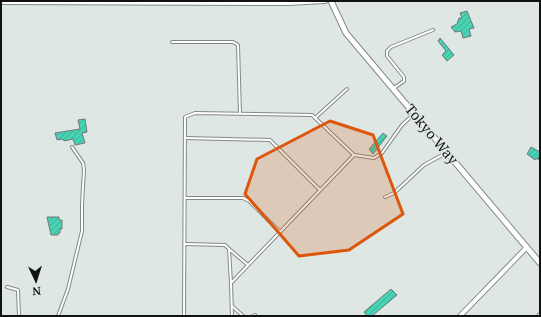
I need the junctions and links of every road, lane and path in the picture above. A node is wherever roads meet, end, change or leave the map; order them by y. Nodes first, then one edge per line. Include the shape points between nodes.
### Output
1 (143, 1) edge
2 (325, 1) edge
3 (331, 1) edge
4 (1, 2) edge
5 (36, 2) edge
6 (433, 30) dead end
7 (172, 42) dead end
8 (347, 89) dead end
9 (393, 89) junction
10 (240, 114) junction
11 (415, 114) junction
12 (315, 118) junction
13 (185, 138) junction
14 (72, 147) dead end
15 (447, 152) junction
16 (354, 155) junction
17 (320, 190) junction
18 (385, 197) dead end
19 (185, 198) junction
20 (280, 232) junction
21 (184, 244) junction
22 (527, 247) junction
23 (229, 249) junction
24 (540, 263) edge
25 (248, 265) junction
26 (231, 283) junction
27 (8, 287) dead end
28 (231, 305) junction
29 (19, 316) edge
30 (58, 316) edge
31 (184, 316) edge
32 (232, 316) edge
33 (243, 316) edge
34 (460, 316) edge

1 - 2 street
1 - 5 street
3 - 9 street, Tokyo Way via 346,33
4 - 5 street
6 - 9 lane via 387,51 404,78 404,81
7 - 10 lane via 233,42 238,45
8 - 12 lane
9 - 11 street, Tokyo Way
10 - 12 lane via 312,115
10 - 13 lane via 196,113 185,117
11 - 15 street, Tokyo Way
11 - 16 lane via 402,125 382,153 374,158
12 - 16 lane
13 - 17 lane via 270,140
13 - 19 lane
14 - 30 lane via 84,166 82,231 68,289
15 - 18 lane via 424,165 394,193
15 - 22 street, Tokyo Way
16 - 17 lane
17 - 20 lane
19 - 20 lane via 243,198
19 - 21 lane
20 - 25 lane
21 - 23 lane via 225,245
21 - 31 lane
22 - 24 street, Tokyo Way
22 - 34 street
23 - 25 lane
23 - 26 lane
25 - 26 lane
26 - 28 lane
27 - 29 lane via 18,290
28 - 32 lane
28 - 33 lane

